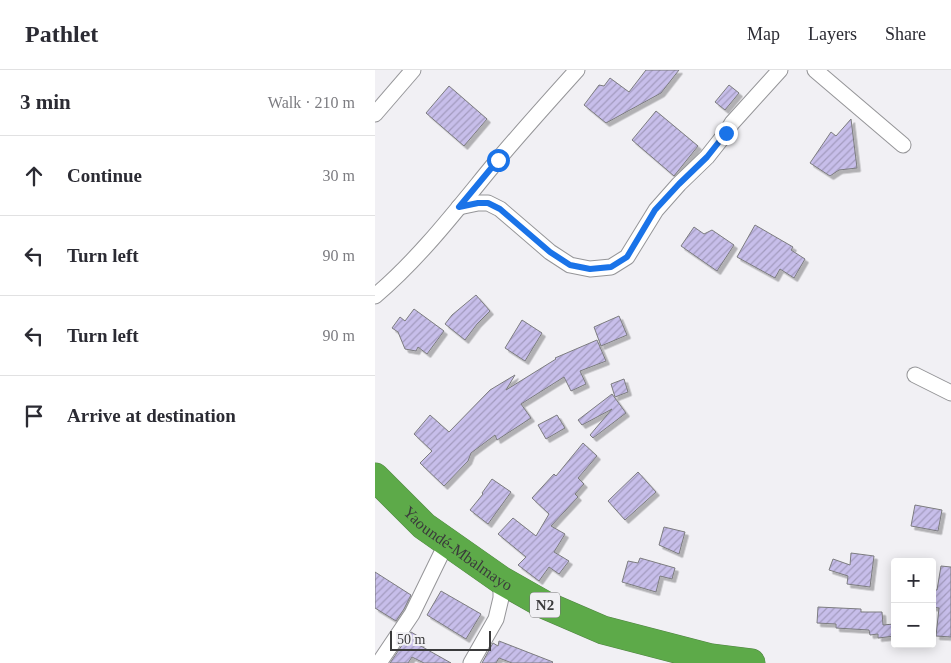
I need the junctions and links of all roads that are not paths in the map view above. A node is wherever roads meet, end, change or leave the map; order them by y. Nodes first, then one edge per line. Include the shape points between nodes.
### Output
1 (413, 70) edge
2 (577, 70) edge
3 (781, 70) edge
4 (815, 70) edge
5 (375, 114) edge
6 (903, 145) dead end
7 (459, 207) junction
8 (377, 289) edge
9 (915, 375) dead end
10 (951, 392) edge
11 (375, 477) edge
12 (447, 542) junction
13 (501, 580) junction
14 (674, 656) edge
15 (713, 660) edge
16 (379, 663) edge
17 (471, 663) edge
18 (751, 663) edge

1 - 5 street
2 - 7 street
3 - 7 street via 732,123 707,157 655,210 627,257 611,267 590,269 570,265 488,203
4 - 6 street
7 - 8 street via 404,269
9 - 10 street
11 - 12 highway, Yaoundé-Mbalmayo / N2 via 424,526
12 - 13 highway, Yaoundé-Mbalmayo / N2
12 - 16 street via 412,614
13 - 14 highway, Yaoundé-Mbalmayo / N2 via 545,605
13 - 17 street via 496,619
14 - 15 highway, Yaoundé-Mbalmayo / N2
15 - 18 highway, Yaoundé-Mbalmayo / N2

